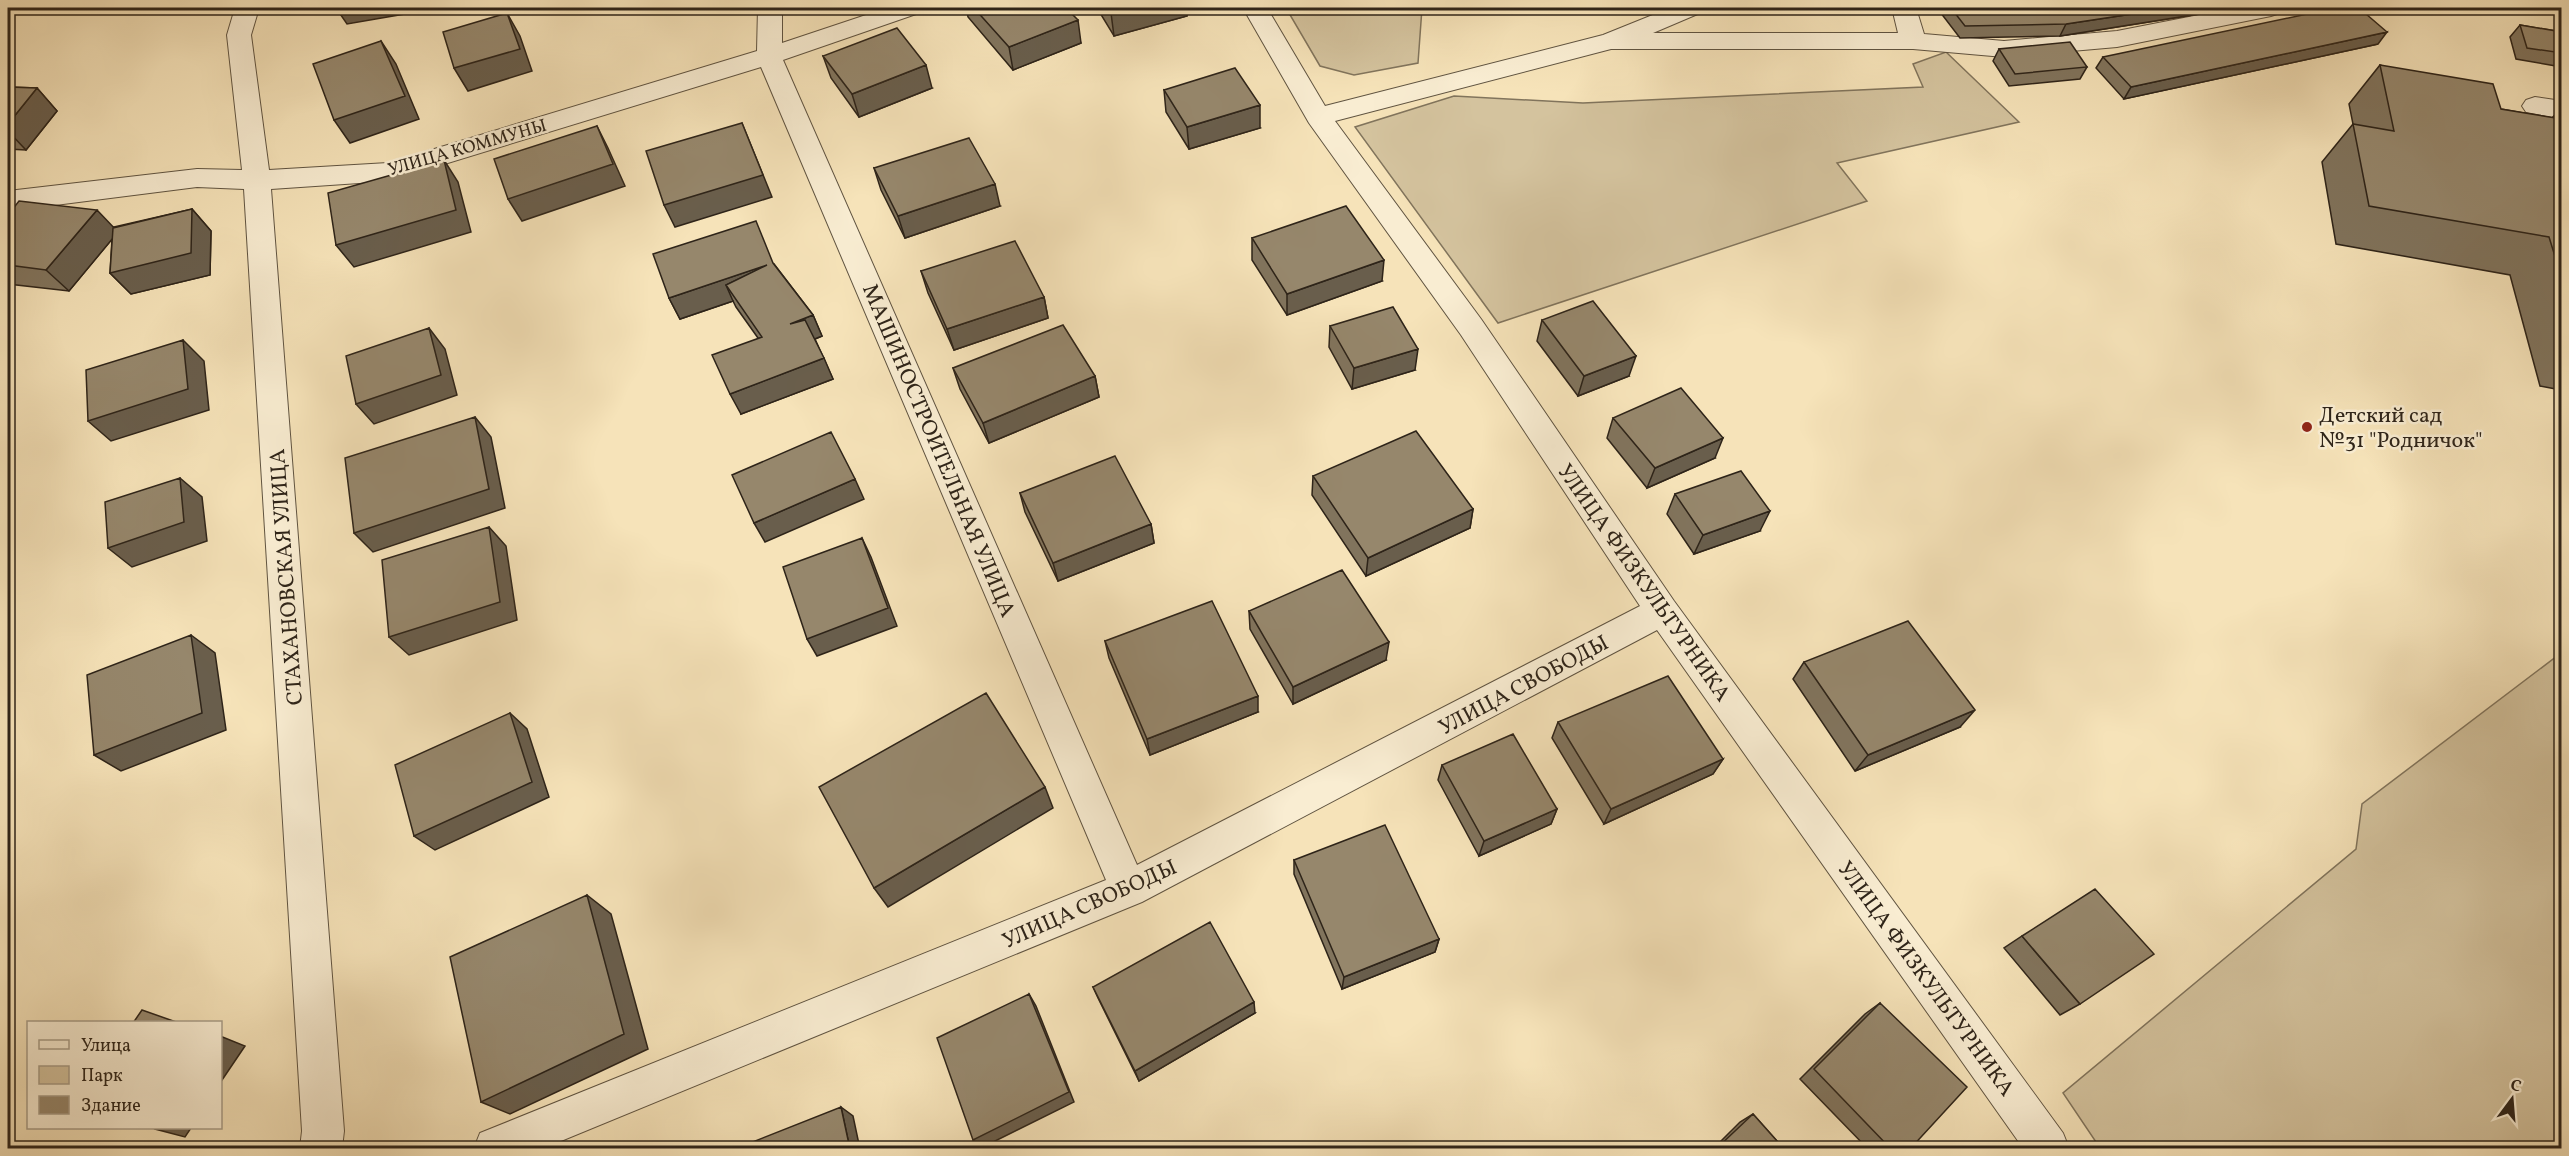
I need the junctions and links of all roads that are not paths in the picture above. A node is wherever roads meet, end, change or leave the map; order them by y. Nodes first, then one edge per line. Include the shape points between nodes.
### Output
1 (247, 8) edge
2 (770, 8) edge
3 (910, 8) edge
4 (1255, 8) edge
5 (1691, 8) edge
6 (1904, 8) edge
7 (2271, 8) edge
8 (1611, 41) junction
9 (1913, 41) junction
10 (769, 56) junction
11 (2535, 106) dead end
12 (2562, 110) edge
13 (1318, 117) junction
14 (257, 180) junction
15 (8, 201) edge
16 (1662, 611) junction
17 (1129, 890) junction
18 (321, 1149) edge
19 (495, 1149) edge
20 (2048, 1149) edge

1 - 14 street, СТАХАНОВСКАЯ УЛИЦА via 239,35
2 - 10 street, МАШИНОСТРОИТЕЛЬНАЯ УЛИЦА
3 - 10 street, УЛИЦА КОММУНЫ
4 - 13 street, УЛИЦА ФИЗКУЛЬТУРНИКА
5 - 8 street
6 - 9 street
7 - 9 street via 2117,39 2004,49
8 - 9 street
8 - 13 street
10 - 14 street, УЛИЦА КОММУНЫ via 389,171
10 - 17 street, МАШИНОСТРОИТЕЛЬНАЯ УЛИЦА
11 - 12 street
13 - 16 street, УЛИЦА ФИЗКУЛЬТУРНИКА via 1471,327
14 - 15 street, УЛИЦА КОММУНЫ via 197,178
14 - 18 street, СТАХАНОВСКАЯ УЛИЦА via 324,1131
16 - 17 street, УЛИЦА СВОБОДЫ
16 - 20 street, УЛИЦА ФИЗКУЛЬТУРНИКА
17 - 19 street, УЛИЦА СВОБОДЫ

